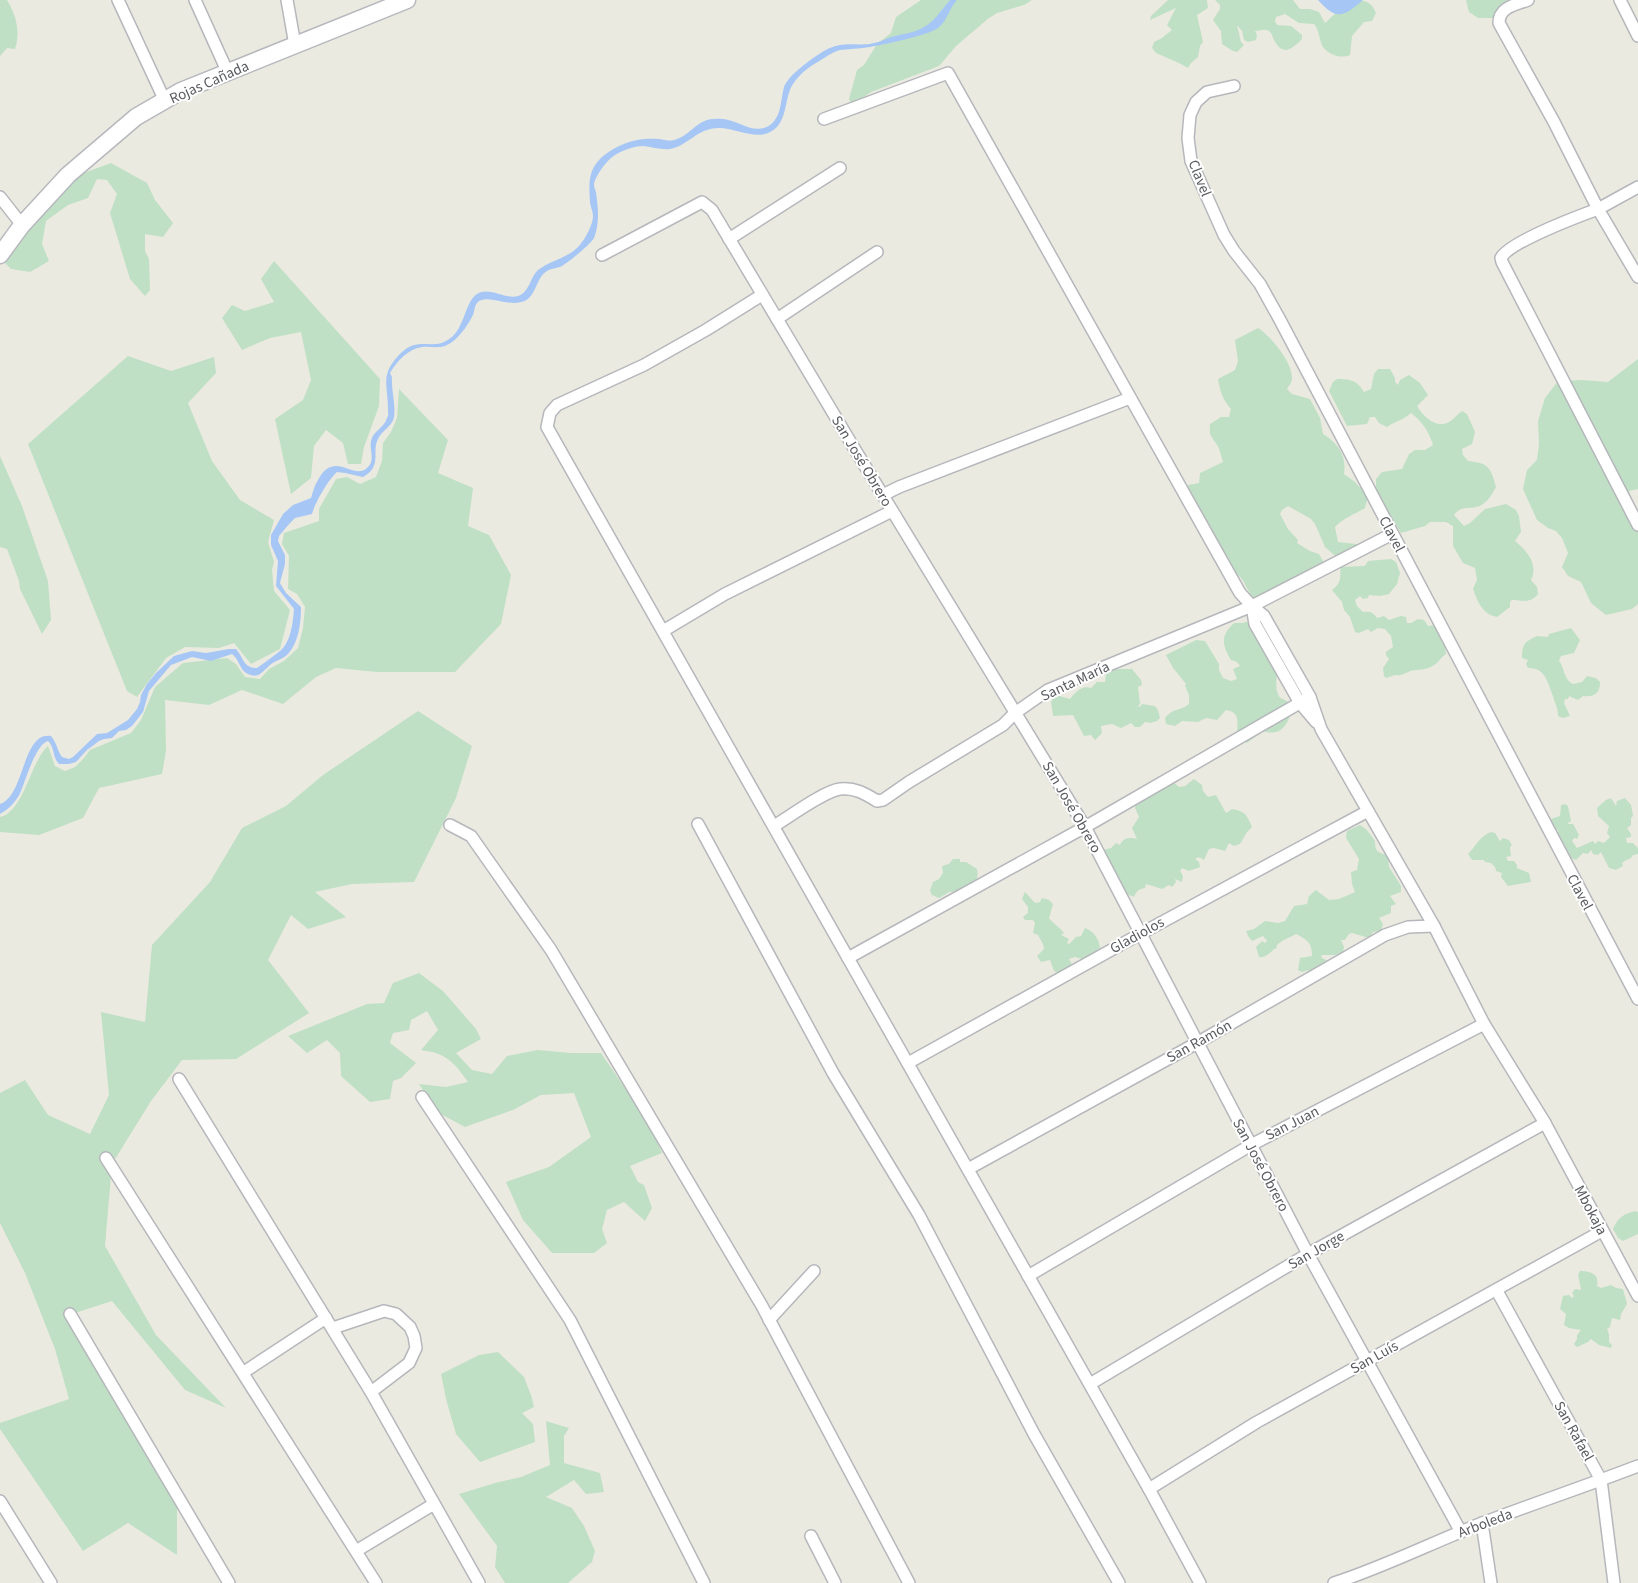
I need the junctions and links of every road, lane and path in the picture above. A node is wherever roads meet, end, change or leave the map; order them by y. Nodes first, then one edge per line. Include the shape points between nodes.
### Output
1 (118, 0) edge
2 (194, 0) edge
3 (287, 0) edge
4 (407, 0) edge
5 (1528, 0) edge
6 (1620, 0) edge
7 (1638, 36) edge
8 (295, 45) junction
9 (228, 72) junction
10 (1234, 86) dead end
11 (165, 101) junction
12 (824, 119) dead end
13 (840, 168) dead end
14 (1638, 186) edge
15 (0, 197) edge
16 (1598, 209) junction
17 (22, 226) junction
18 (729, 239) junction
19 (877, 252) dead end
20 (0, 255) edge
21 (602, 255) dead end
22 (1638, 277) edge
23 (762, 295) junction
24 (777, 319) junction
25 (1130, 398) junction
26 (883, 495) junction
27 (892, 511) junction
28 (1638, 525) edge
29 (1392, 534) junction
30 (1252, 606) junction
31 (663, 631) junction
32 (1310, 697) junction
33 (1300, 703) junction
34 (1015, 713) junction
35 (1321, 729) junction
36 (1368, 811) junction
37 (698, 824) dead end
38 (450, 825) dead end
39 (774, 826) junction
40 (1085, 826) junction
41 (1434, 926) junction
42 (1140, 934) junction
43 (848, 958) junction
44 (1638, 999) edge
45 (1484, 1024) junction
46 (1198, 1042) junction
47 (908, 1063) junction
48 (179, 1080) dead end
49 (422, 1097) dead end
50 (1545, 1123) junction
51 (1250, 1145) junction
52 (106, 1158) dead end
53 (968, 1169) junction
54 (1602, 1231) junction
55 (1308, 1254) junction
56 (814, 1271) dead end
57 (1028, 1276) junction
58 (1497, 1291) junction
59 (1638, 1296) edge
60 (70, 1314) dead end
61 (769, 1320) junction
62 (329, 1323) junction
63 (1366, 1361) junction
64 (244, 1372) junction
65 (1090, 1384) junction
66 (371, 1392) junction
67 (1638, 1466) edge
68 (1601, 1480) junction
69 (1150, 1489) junction
70 (0, 1501) edge
71 (434, 1504) junction
72 (1482, 1523) junction
73 (1461, 1532) junction
74 (811, 1536) dead end
75 (356, 1551) junction
76 (1362, 1578) edge
77 (51, 1583) edge
78 (229, 1583) edge
79 (376, 1583) edge
80 (479, 1583) edge
81 (704, 1583) edge
82 (835, 1583) edge
83 (908, 1583) edge
84 (1119, 1583) edge
85 (1200, 1583) edge
86 (1334, 1583) edge
87 (1491, 1583) edge
88 (1614, 1583) edge

1 - 11 street
2 - 9 street
3 - 8 street
4 - 8 main road, Rojas Cañada
5 - 16 street via 1509,6 1501,14 1499,23
6 - 7 street
8 - 9 main road, Rojas Cañada
9 - 11 main road, Rojas Cañada
10 - 29 street, Clavel via 1207,92 1196,102 1190,115 1188,138 1191,161 1224,235 1260,284
11 - 17 main road, Rojas Cañada via 136,117 99,147 68,175
12 - 25 street via 948,73
13 - 18 street
14 - 16 street
15 - 17 street
16 - 22 street
16 - 28 street via 1554,226 1508,250 1503,254 1502,262
17 - 20 main road, Rojas Cañada
18 - 21 street, San José Obrero via 712,210 702,202
18 - 23 street, San José Obrero
19 - 24 street
23 - 24 street, San José Obrero
23 - 31 street via 644,365 557,406 550,413 547,427
24 - 26 street, San José Obrero
25 - 26 street
25 - 30 street via 1240,593
26 - 27 street, San José Obrero
27 - 31 street via 725,594
27 - 34 street, San José Obrero
29 - 30 street, Santa María
29 - 44 street, Clavel
30 - 32 street via 1264,616
30 - 33 street via 1255,624
30 - 34 street, Santa María via 1048,690
31 - 39 street
32 - 33 street
32 - 35 street
33 - 35 street
33 - 40 street
34 - 39 street, Santa María via 1003,726 883,800 877,801 863,792 840,789 825,794
34 - 40 street, San José Obrero
35 - 36 street, Mbokaja
36 - 41 street, Mbokaja
36 - 42 street, Gladiolos
37 - 84 street via 833,1073 919,1216 1034,1434
38 - 61 street via 471,836 551,950
39 - 43 street
40 - 42 street, San José Obrero
40 - 43 street
41 - 45 street, Mbokaja
41 - 46 street, San Ramón via 1408,927 1385,935
42 - 46 street, San José Obrero
42 - 47 street, Gladiolos
43 - 47 street
45 - 50 street, Mbokaja
45 - 51 street, San Juan
46 - 51 street, San José Obrero
46 - 53 street, San Ramón
47 - 53 street
48 - 62 street
49 - 81 street via 570,1320
50 - 54 street, Mbokaja
50 - 55 street, San Jorge
51 - 55 street, San José Obrero
51 - 57 street, San Juan
52 - 64 street
53 - 57 street
54 - 58 street, San Luís
54 - 59 street, Mbokaja
55 - 63 street, San José Obrero
55 - 65 street, San Jorge
56 - 61 street
57 - 65 street
58 - 63 street, San Luís
58 - 68 street, San Rafael
60 - 78 street
61 - 83 street
62 - 64 street
62 - 66 street
62 - 66 street via 384,1311 396,1314 410,1327 416,1348 409,1363
63 - 69 street, San Luís via 1257,1422
63 - 73 street, San José Obrero
64 - 75 street
65 - 69 street
66 - 71 street
67 - 68 street, Arboleda
68 - 72 street, Arboleda
68 - 88 street, San Rafael
69 - 85 street
70 - 77 street
71 - 75 street
71 - 80 street
72 - 73 street, Arboleda
72 - 87 street
73 - 76 street, Arboleda
74 - 82 street
75 - 79 street
76 - 86 street, Arboleda

